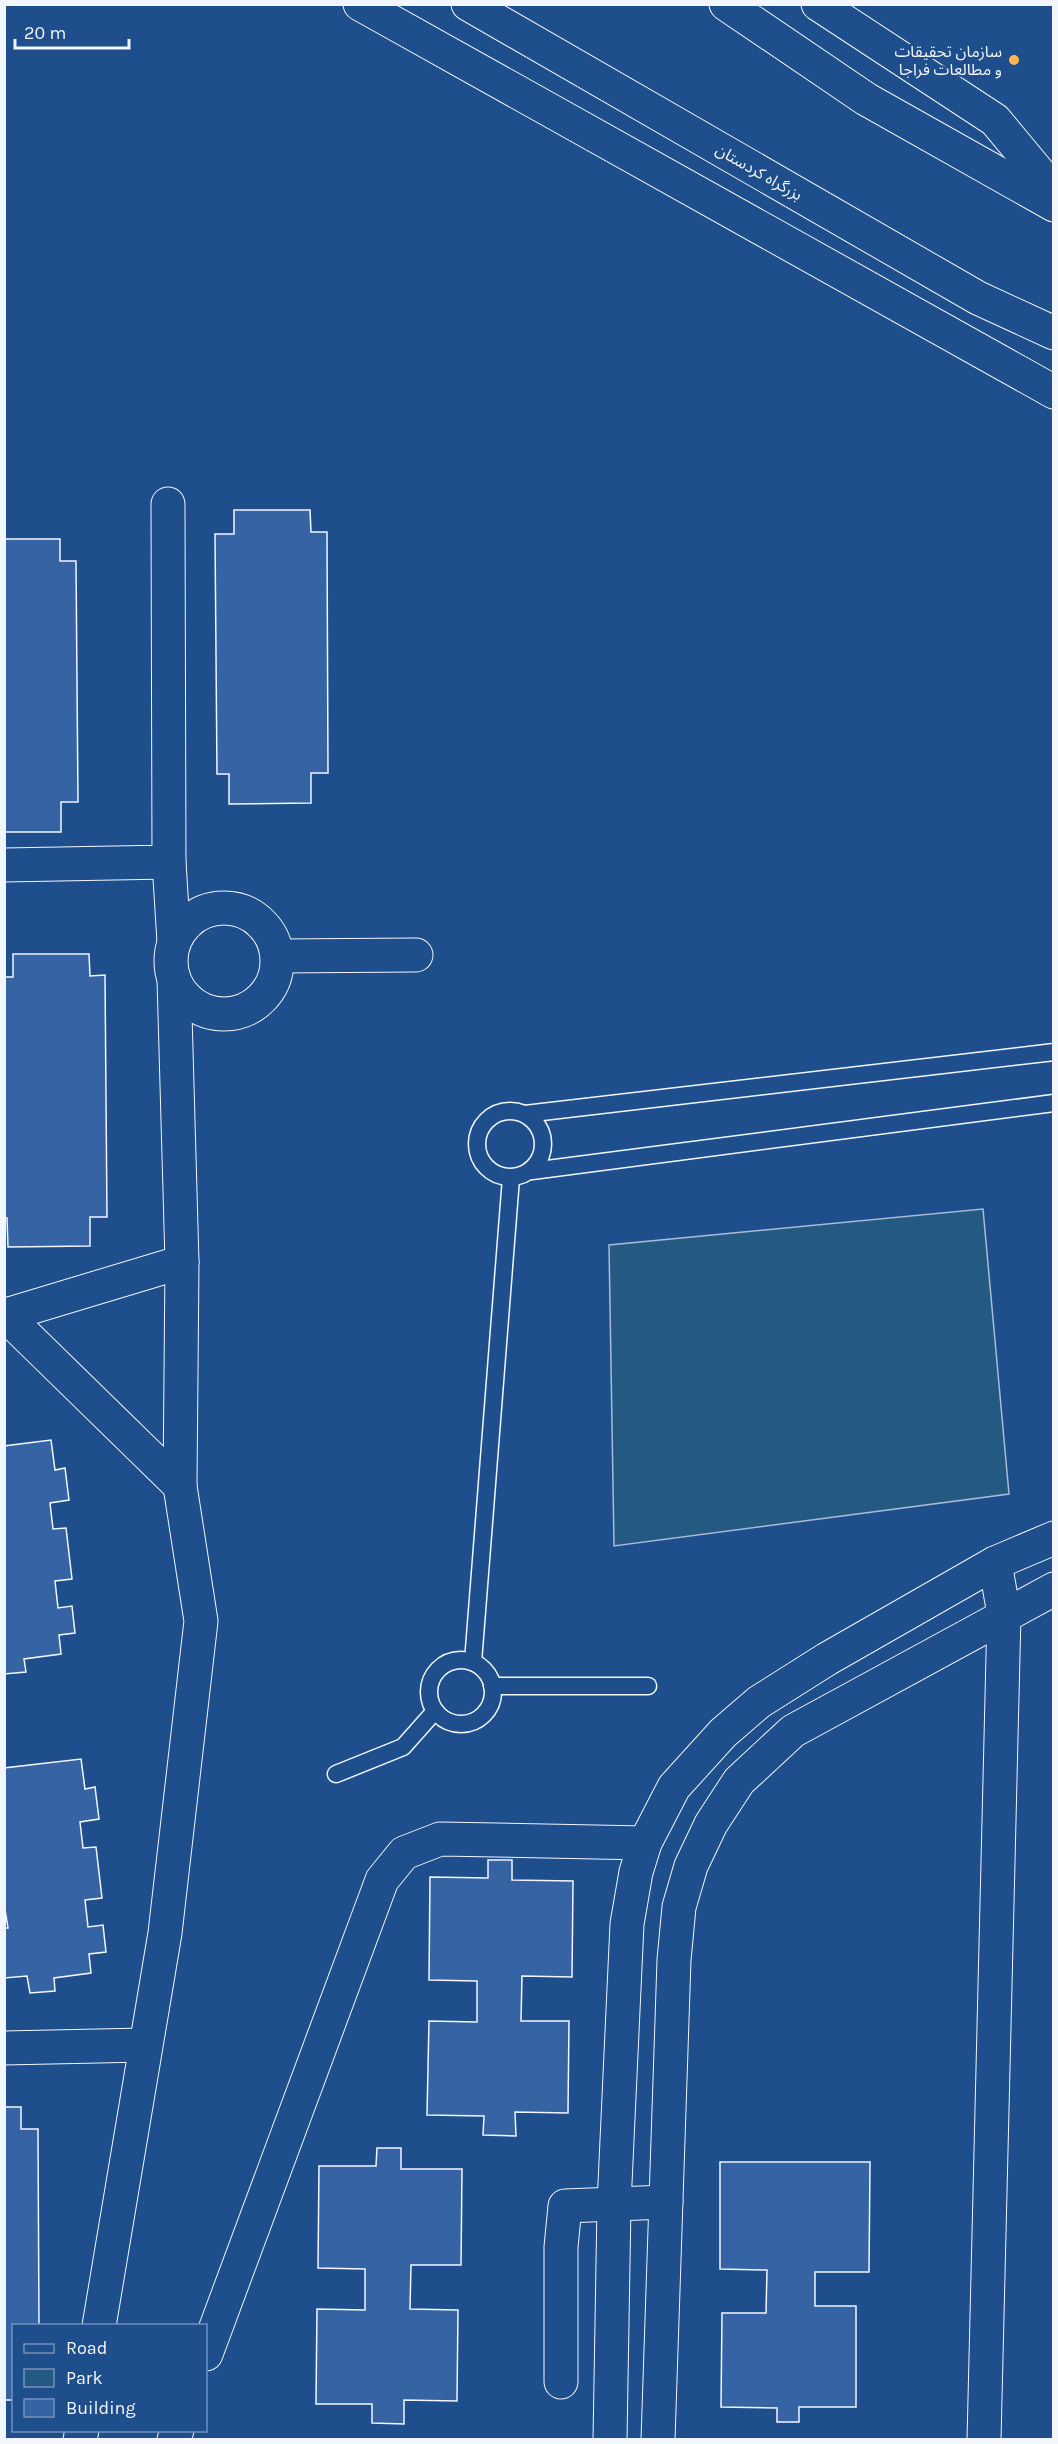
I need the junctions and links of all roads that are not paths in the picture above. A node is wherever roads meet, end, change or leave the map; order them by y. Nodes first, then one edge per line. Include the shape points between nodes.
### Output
1 (360, 4) edge
2 (468, 4) edge
3 (726, 4) edge
4 (818, 4) edge
5 (1053, 191) edge
6 (1053, 205) edge
7 (1053, 333) edge
8 (1053, 392) edge
9 (168, 504) dead end
10 (169, 862) junction
11 (4, 865) edge
12 (174, 942) junction
13 (416, 955) dead end
14 (278, 956) junction
15 (174, 979) junction
16 (1053, 1052) edge
17 (1053, 1103) edge
18 (525, 1114) junction
19 (532, 1171) junction
20 (511, 1178) junction
21 (182, 1262) junction
22 (5, 1315) edge
23 (180, 1486) junction
24 (1053, 1538) edge
25 (995, 1563) junction
26 (1053, 1589) edge
27 (1004, 1614) junction
28 (473, 1662) junction
29 (492, 1686) junction
30 (648, 1686) dead end
31 (435, 1711) junction
32 (336, 1774) dead end
33 (645, 1844) junction
34 (145, 2045) junction
35 (4, 2048) edge
36 (666, 2202) junction
37 (614, 2205) junction
38 (99, 2324) edge
39 (207, 2351) edge
40 (561, 2382) dead end
41 (610, 2439) edge
42 (658, 2439) edge
43 (984, 2439) edge

1 - 8 main road
2 - 7 main road, بزرگراه کردستان via 978,298
3 - 6 main road via 866,99
4 - 5 main road via 995,120
9 - 10 main road
10 - 11 main road
10 - 12 main road
12 - 14 main road via 183,926 197,914 233,907 250,913 264,925
12 - 15 main road via 170,960
13 - 14 main road
14 - 15 main road via 277,973 259,1002 228,1015 196,1006 183,995
15 - 21 main road
16 - 18 lane
17 - 19 lane
18 - 19 lane via 541,1129 543,1140 543,1152
18 - 20 lane via 503,1111 493,1115 485,1122 477,1142 482,1163 490,1171
19 - 20 lane
20 - 28 lane
21 - 22 main road
21 - 23 main road
22 - 23 main road
23 - 34 main road via 201,1622 165,1933
24 - 25 main road
25 - 27 main road
25 - 33 main road via 759,1702 723,1733 674,1787
26 - 27 main road
27 - 36 main road via 793,1731 739,1781 711,1824 691,1866 679,1907
27 - 43 main road
28 - 29 lane via 488,1676
28 - 31 lane via 453,1661 435,1672 429,1691
29 - 30 lane
29 - 31 lane via 489,1707 473,1721 452,1722
31 - 32 lane via 403,1747
33 - 37 main road via 627,1924
33 - 39 main road via 440,1839 404,1853 381,1880
34 - 35 main road
34 - 38 main road
36 - 37 main road
36 - 42 main road
37 - 40 main road via 565,2206 561,2247
37 - 41 main road

